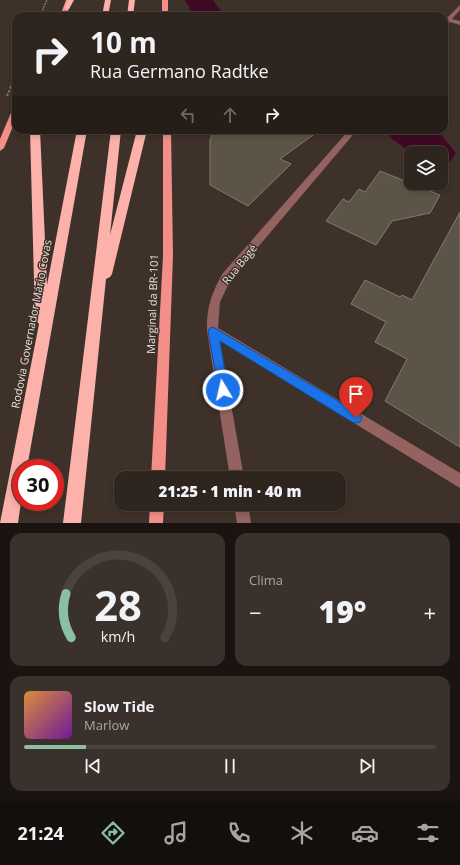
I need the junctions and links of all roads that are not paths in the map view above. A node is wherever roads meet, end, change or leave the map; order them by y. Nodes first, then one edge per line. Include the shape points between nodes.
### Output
1 (70, 0) edge
2 (108, 0) edge
3 (132, 0) edge
4 (165, 0) edge
5 (460, 7) edge
6 (67, 8) joint
7 (65, 12) edge
8 (106, 12) edge
9 (130, 12) edge
10 (165, 12) edge
11 (448, 20) joint
12 (460, 23) edge
13 (12, 120) edge
14 (35, 134) edge
15 (81, 134) edge
16 (116, 134) edge
17 (141, 134) edge
18 (167, 134) edge
19 (350, 134) edge
20 (0, 148) edge
21 (94, 320) junction
22 (213, 331) junction
23 (43, 340) junction
24 (158, 471) edge
25 (236, 471) edge
26 (460, 480) edge
27 (157, 511) edge
28 (242, 511) edge
29 (9, 523) edge
30 (72, 523) edge
31 (156, 523) edge
32 (244, 523) edge

1 - 6 highway
2 - 8 highway
3 - 9 highway
4 - 10 main road
5 - 11 street
6 - 7 main road
11 - 12 street
13 - 20 main road
14 - 23 highway
15 - 23 highway, Rodovia Governador Mário Covas
16 - 21 highway
17 - 21 highway
18 - 24 main road, Marginal da BR-101 via 168,256
19 - 22 street, Rua Bagé via 227,276 216,293 212,312
21 - 30 highway
22 - 25 street, Rua Bagé
22 - 26 street
23 - 29 highway, Rodovia Governador Mário Covas
27 - 31 main road
28 - 32 street

